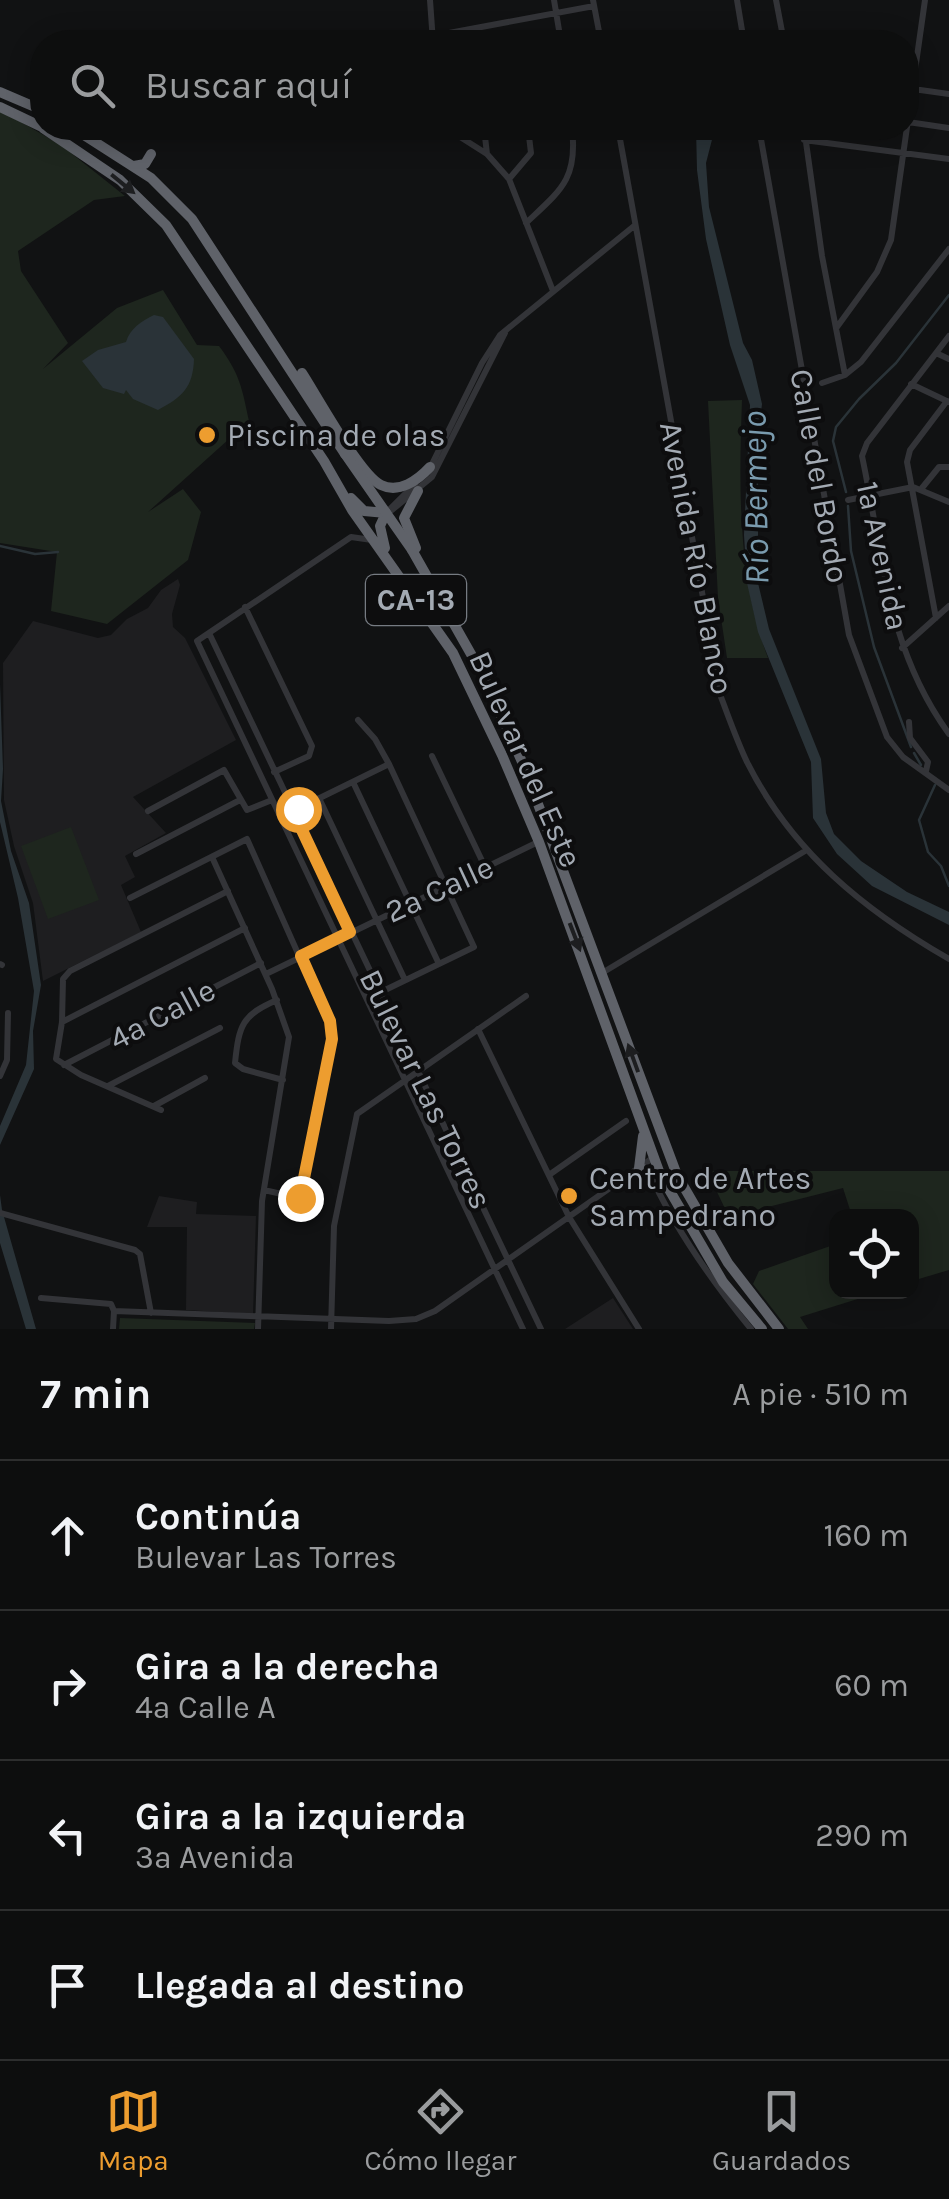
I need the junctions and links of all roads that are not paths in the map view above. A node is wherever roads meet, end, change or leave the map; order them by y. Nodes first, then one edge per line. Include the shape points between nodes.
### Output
1 (430, 0) edge
2 (554, 0) edge
3 (737, 0) edge
4 (776, 0) edge
5 (925, 0) edge
6 (593, 3) edge
7 (557, 13) junction
8 (432, 30) edge
9 (476, 30) edge
10 (559, 30) edge
11 (599, 30) edge
12 (742, 30) edge
13 (782, 30) edge
14 (919, 36) edge
15 (919, 90) edge
16 (0, 92) edge
17 (949, 94) edge
18 (30, 105) edge
19 (0, 107) edge
20 (30, 121) edge
21 (919, 124) edge
22 (949, 128) edge
23 (62, 140) edge
24 (92, 140) edge
25 (465, 140) edge
26 (485, 140) edge
27 (529, 140) edge
28 (573, 140) edge
29 (620, 140) edge
30 (761, 140) edge
31 (804, 140) joint
32 (906, 140) edge
33 (904, 153) junction
34 (151, 154) dead end
35 (487, 154) junction
36 (949, 159) edge
37 (134, 166) junction
38 (508, 179) junction
39 (526, 223) junction
40 (634, 226) junction
41 (949, 249) edge
42 (230, 272) junction
43 (554, 291) junction
44 (836, 328) junction
45 (505, 333) junction
46 (949, 336) edge
47 (936, 353) junction
48 (949, 359) edge
49 (845, 375) junction
50 (822, 383) dead end
51 (912, 384) junction
52 (948, 401) edge
53 (430, 467) junction
54 (949, 467) edge
55 (380, 484) junction
56 (917, 488) junction
57 (418, 491) junction
58 (870, 495) junction
59 (848, 500) dead end
60 (949, 502) edge
61 (358, 511) junction
62 (386, 513) junction
63 (351, 537) junction
64 (376, 542) junction
65 (949, 606) edge
66 (247, 611) junction
67 (936, 618) junction
68 (209, 632) junction
69 (442, 639) junction
70 (902, 648) junction
71 (358, 720) dead end
72 (909, 722) dead end
73 (949, 734) edge
74 (432, 756) dead end
75 (389, 764) junction
76 (523, 764) junction
77 (926, 771) junction
78 (274, 772) junction
79 (353, 782) junction
80 (949, 790) edge
81 (319, 798) junction
82 (240, 800) junction
83 (272, 800) junction
84 (148, 811) dead end
85 (293, 811) junction
86 (280, 817) junction
87 (539, 842) junction
88 (805, 851) junction
89 (136, 854) dead end
90 (212, 856) junction
91 (486, 867) junction
92 (446, 886) junction
93 (228, 892) junction
94 (130, 898) dead end
95 (410, 903) junction
96 (377, 918) junction
97 (244, 928) junction
98 (350, 932) junction
99 (338, 937) junction
100 (301, 956) junction
101 (949, 959) edge
102 (261, 964) junction
103 (439, 964) junction
104 (602, 973) junction
105 (266, 974) junction
106 (405, 980) junction
107 (380, 992) junction
108 (526, 996) dead end
109 (277, 1000) junction
110 (8, 1012) dead end
111 (62, 1022) junction
112 (220, 1028) dead end
113 (478, 1030) junction
114 (4, 1059) edge
115 (63, 1066) junction
116 (417, 1072) junction
117 (0, 1076) edge
118 (205, 1078) dead end
119 (283, 1080) junction
120 (405, 1080) junction
121 (106, 1087) junction
122 (153, 1107) junction
123 (162, 1110) dead end
124 (626, 1121) dead end
125 (643, 1130) junction
126 (654, 1157) junction
127 (644, 1168) junction
128 (660, 1174) junction
129 (549, 1175) junction
130 (264, 1190) junction
131 (300, 1198) junction
132 (317, 1202) dead end
133 (0, 1213) edge
134 (569, 1217) junction
135 (507, 1260) junction
136 (495, 1269) junction
137 (41, 1298) dead end
138 (114, 1311) junction
139 (150, 1313) junction
140 (258, 1318) junction
141 (416, 1319) junction
142 (332, 1325) edge
143 (114, 1329) edge
144 (258, 1329) edge
145 (418, 1329) edge
146 (523, 1329) edge
147 (541, 1329) edge
148 (638, 1329) edge
149 (751, 1329) edge
150 (762, 1329) edge
151 (779, 1329) edge

1 - 8 street
2 - 7 street
3 - 12 street
4 - 13 street
5 - 14 street
6 - 7 street
6 - 11 street
7 - 9 street
7 - 10 street
15 - 17 street
16 - 18 highway
19 - 20 highway, Bulevar del Este / CA-13
21 - 22 street
23 -> 61 highway, Bulevar del Este / CA-13 via 158,216
24 - 37 highway, Bulevar del Este / CA-13
25 - 35 street
26 - 35 street
27 - 38 street via 531,153
28 - 39 street via 563,187
29 - 40 street, Avenida Río Blanco
30 - 77 street, Calle del Bordo via 848,635 887,737
31 - 33 street
31 - 44 street
32 - 33 street
33 - 36 street
33 - 44 street via 886,255
34 - 37 highway
35 - 38 street
37 - 42 highway, Bulevar del Este / CA-13 via 166,190
38 - 39 street
39 - 43 street
40 - 43 street
40 - 88 street, Avenida Río Blanco via 721,697 747,762
41 - 49 street via 869,354
42 - 55 highway
42 - 76 highway, Bulevar del Este / CA-13, bridge via 412,550 484,677
43 - 45 street
44 - 49 street
45 - 53 street via 482,362
45 - 57 street via 432,478
46 - 47 street, 1a Avenida
47 - 48 street
47 - 51 street, 1a Avenida
49 - 50 street
51 - 52 street
51 - 58 street, 1a Avenida via 864,450
52 - 56 street via 908,456
53 - 55 highway via 407,485
53 - 62 street
54 - 56 street via 939,466
55 - 61 highway via 380,503
56 - 58 street
56 - 60 street
56 - 67 street
57 - 62 street
57 - 76 highway via 405,512 407,531 482,665
58 - 59 street
58 - 70 street, 1a Avenida
61 - 62 highway
61 - 63 street
61 - 64 highway, Bulevar del Este / CA-13
62 - 69 highway via 382,544
63 - 64 street
63 - 66 street
64 - 69 highway, Bulevar del Este / CA-13
65 - 67 street
66 - 68 street
66 - 78 street via 312,746 310,756
67 - 70 street
68 - 78 street, Bulevar Las Torres
68 - 83 street, Bulevar Las Torres via 196,641
69 - 87 highway, Bulevar del Este / CA-13
70 - 73 street, 1a Avenida
71 - 75 street
72 - 77 street
74 - 91 street
75 - 79 street
75 - 92 street
76 - 104 highway, Bulevar del Este / CA-13
77 - 80 street, Calle del Bordo
78 - 85 street, Bulevar Las Torres
79 - 81 street
79 - 95 street
81 - 85 street
81 - 96 street
82 - 83 street via 247,810
82 - 84 street via 224,770
82 - 89 street
83 - 86 street, Bulevar Las Torres
85 - 86 street
85 - 98 street, Bulevar Las Torres
86 - 99 street, Bulevar Las Torres
87 - 91 street, 2a Calle
87 -> 125 highway, Bulevar del Este / CA-13
88 - 101 street, Avenida Río Blanco via 862,904
88 - 104 street
90 - 93 street
90 - 94 street
90 - 100 street via 246,839
91 - 92 street, 2a Calle
92 - 95 street, 2a Calle
92 - 103 street via 474,946
93 - 97 street
93 - 111 street via 62,978
95 - 96 street, 2a Calle
95 - 103 street
96 - 98 street, 2a Calle
96 - 106 street
97 - 102 street
97 - 111 street
98 - 99 street, 2a Calle
98 - 107 street, Bulevar Las Torres
99 - 100 street, 2a Calle
99 - 120 street, Bulevar Las Torres
100 - 105 street, 2a Calle
100 - 131 street via 332,1039
102 - 105 street
102 - 115 street, 4a Calle
103 - 106 street
151 -> 104 highway, Bulevar del Este / CA-13 via 728,1263 678,1175
105 - 109 street
106 - 107 street
107 - 116 street, Bulevar Las Torres
108 - 113 street
109 - 119 street via 289,1036
109 - 119 street via 245,1018 235,1063
110 - 114 street
111 - 115 street via 56,1060
112 - 121 street
113 - 116 street
113 - 129 street
114 - 117 street
115 - 121 street
116 - 120 street
116 - 135 street, Bulevar Las Torres
118 - 122 street
119 - 130 street
120 - 136 street, Bulevar Las Torres
120 - 142 street via 357,1114 334,1226
121 - 122 street
122 - 123 street
124 - 129 street
125 - 126 highway, Bulevar del Este / CA-13
125 - 127 highway
126 - 127 street
126 - 128 highway, Bulevar del Este / CA-13
127 - 128 highway
127 - 134 street
127 - 149 street via 696,1256
128 - 150 highway, Bulevar del Este / CA-13 via 724,1282
129 - 134 street
130 - 131 street
130 - 140 street
131 - 132 street
133 - 139 street via 135,1250
134 - 135 street
134 - 148 street
135 - 136 street
135 - 147 street, Bulevar Las Torres
136 - 141 street
136 - 146 street, Bulevar Las Torres
137 - 138 street via 111,1304
138 - 139 street
138 - 143 street
139 - 140 street
140 - 142 street
140 - 144 street
141 - 142 street
141 - 145 street

